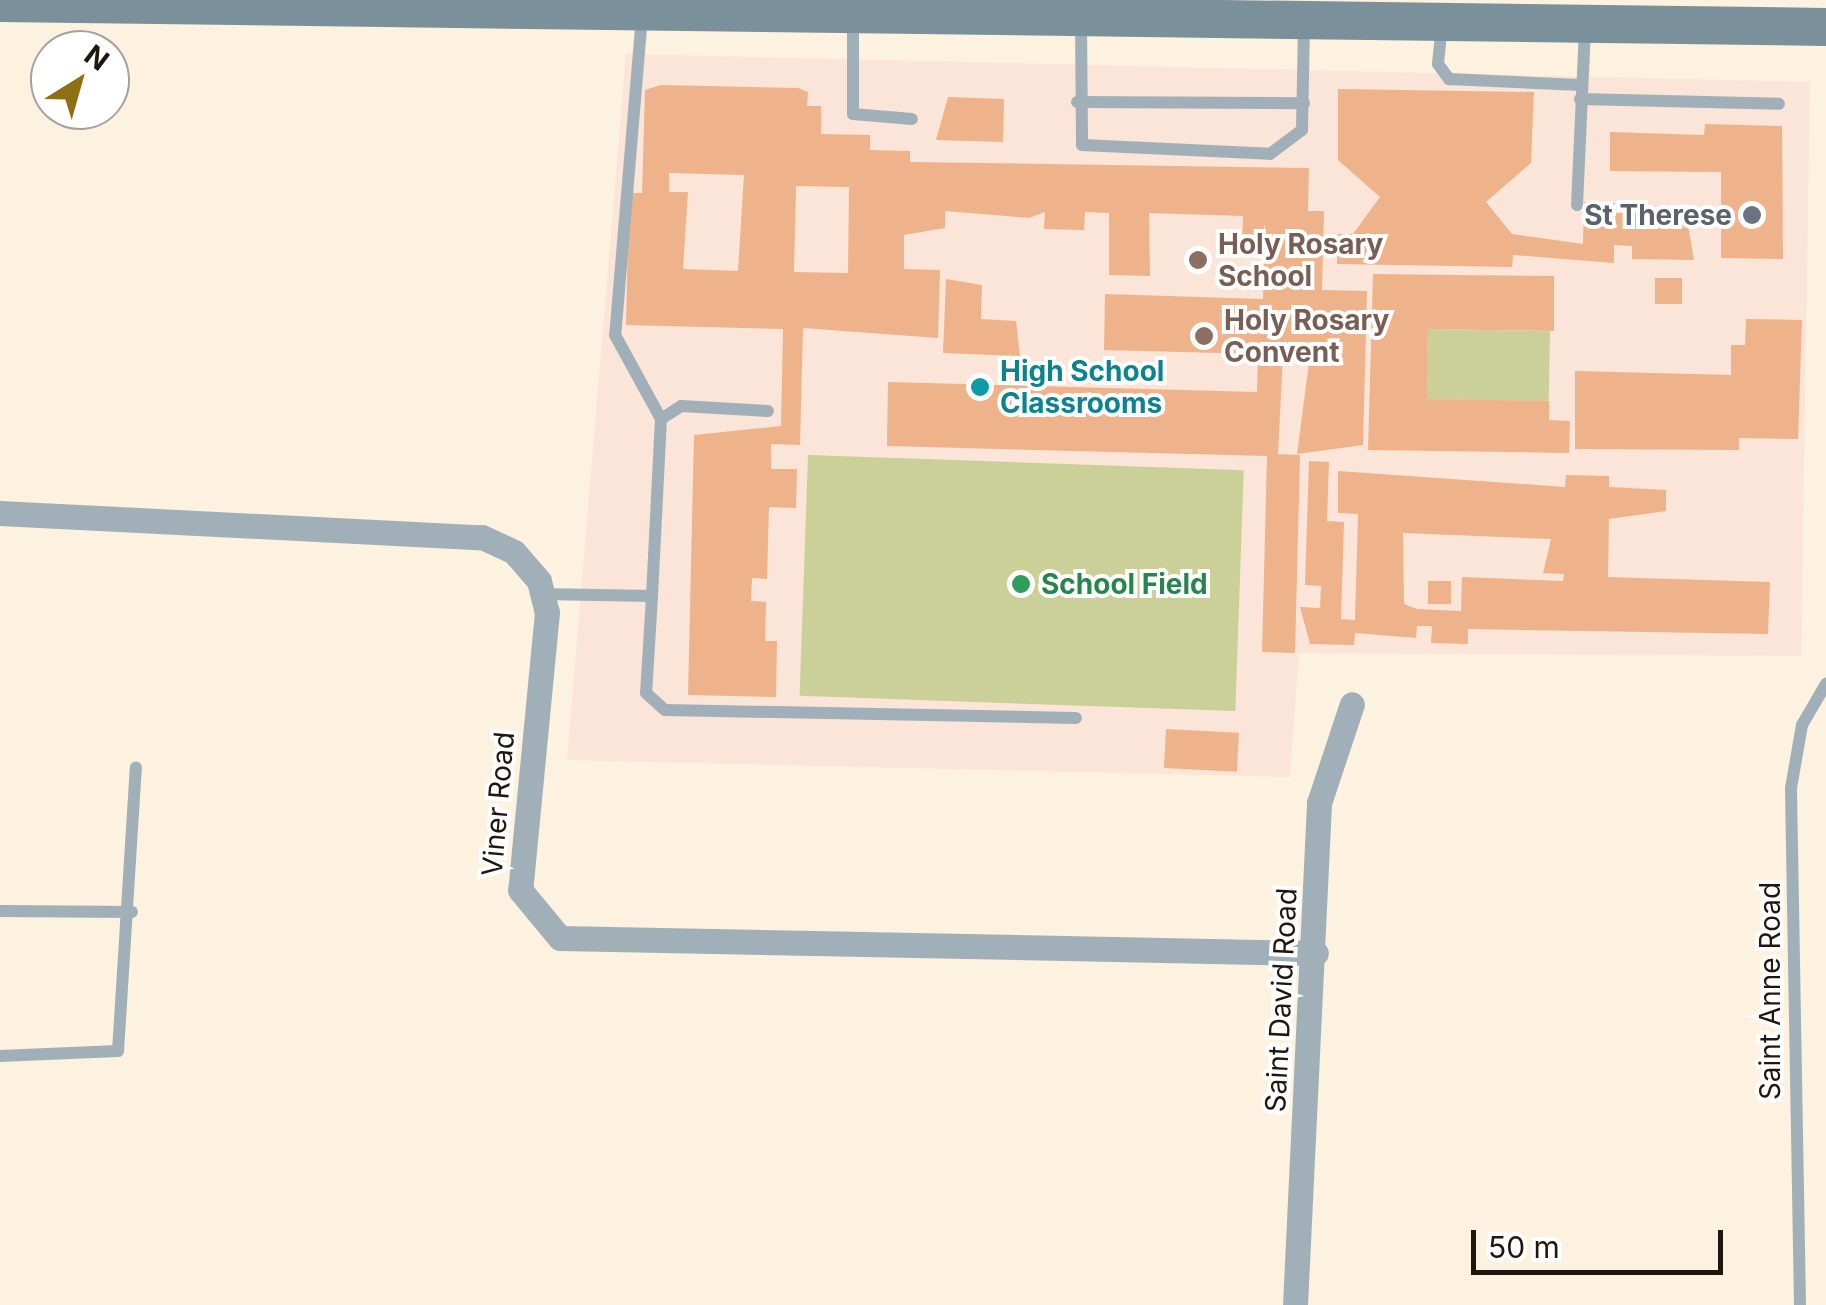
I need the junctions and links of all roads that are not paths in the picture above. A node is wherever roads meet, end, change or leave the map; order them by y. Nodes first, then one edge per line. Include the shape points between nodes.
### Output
1 (0, 4) edge
2 (276, 4) edge
3 (668, 8) edge
4 (1083, 9) edge
5 (1482, 11) edge
6 (853, 15) junction
7 (1304, 20) junction
8 (1442, 22) junction
9 (1585, 24) junction
10 (1826, 27) edge
11 (1581, 92) junction
12 (1078, 102) junction
13 (1304, 103) junction
14 (1778, 104) dead end
15 (912, 118) dead end
16 (1577, 205) dead end
17 (768, 411) dead end
18 (661, 420) junction
19 (0, 514) edge
20 (542, 594) junction
21 (652, 596) junction
22 (1826, 684) edge
23 (1352, 704) dead end
24 (1076, 718) dead end
25 (136, 768) dead end
26 (0, 911) edge
27 (132, 912) junction
28 (1316, 953) junction
29 (0, 1056) edge
30 (1294, 1305) edge
31 (1800, 1305) edge

1 - 2 main road
2 - 3 main road
3 - 6 main road
3 - 18 lane via 614,335
4 - 6 main road
4 - 7 main road
4 - 12 lane
5 - 8 main road
5 - 9 main road
6 - 15 lane via 853,114
7 - 8 main road
7 - 13 lane
8 - 11 lane via 1438,64 1448,79
9 - 10 main road
9 - 11 lane
11 - 14 lane
11 - 16 lane
12 - 13 lane
12 - 13 lane via 1082,144 1099,152 1270,154 1298,136
17 - 18 lane via 681,406
18 - 21 lane
19 - 20 street via 482,538 525,562
20 - 21 lane
20 - 28 street, Viner Road via 520,890 560,938
21 - 24 lane via 646,692 665,710
22 - 31 lane, Saint Anne Road via 1796,742
23 - 28 street, Saint David Road via 1319,802
25 - 27 lane
26 - 27 lane
27 - 29 lane via 118,1051
28 - 30 street, Saint David Road

